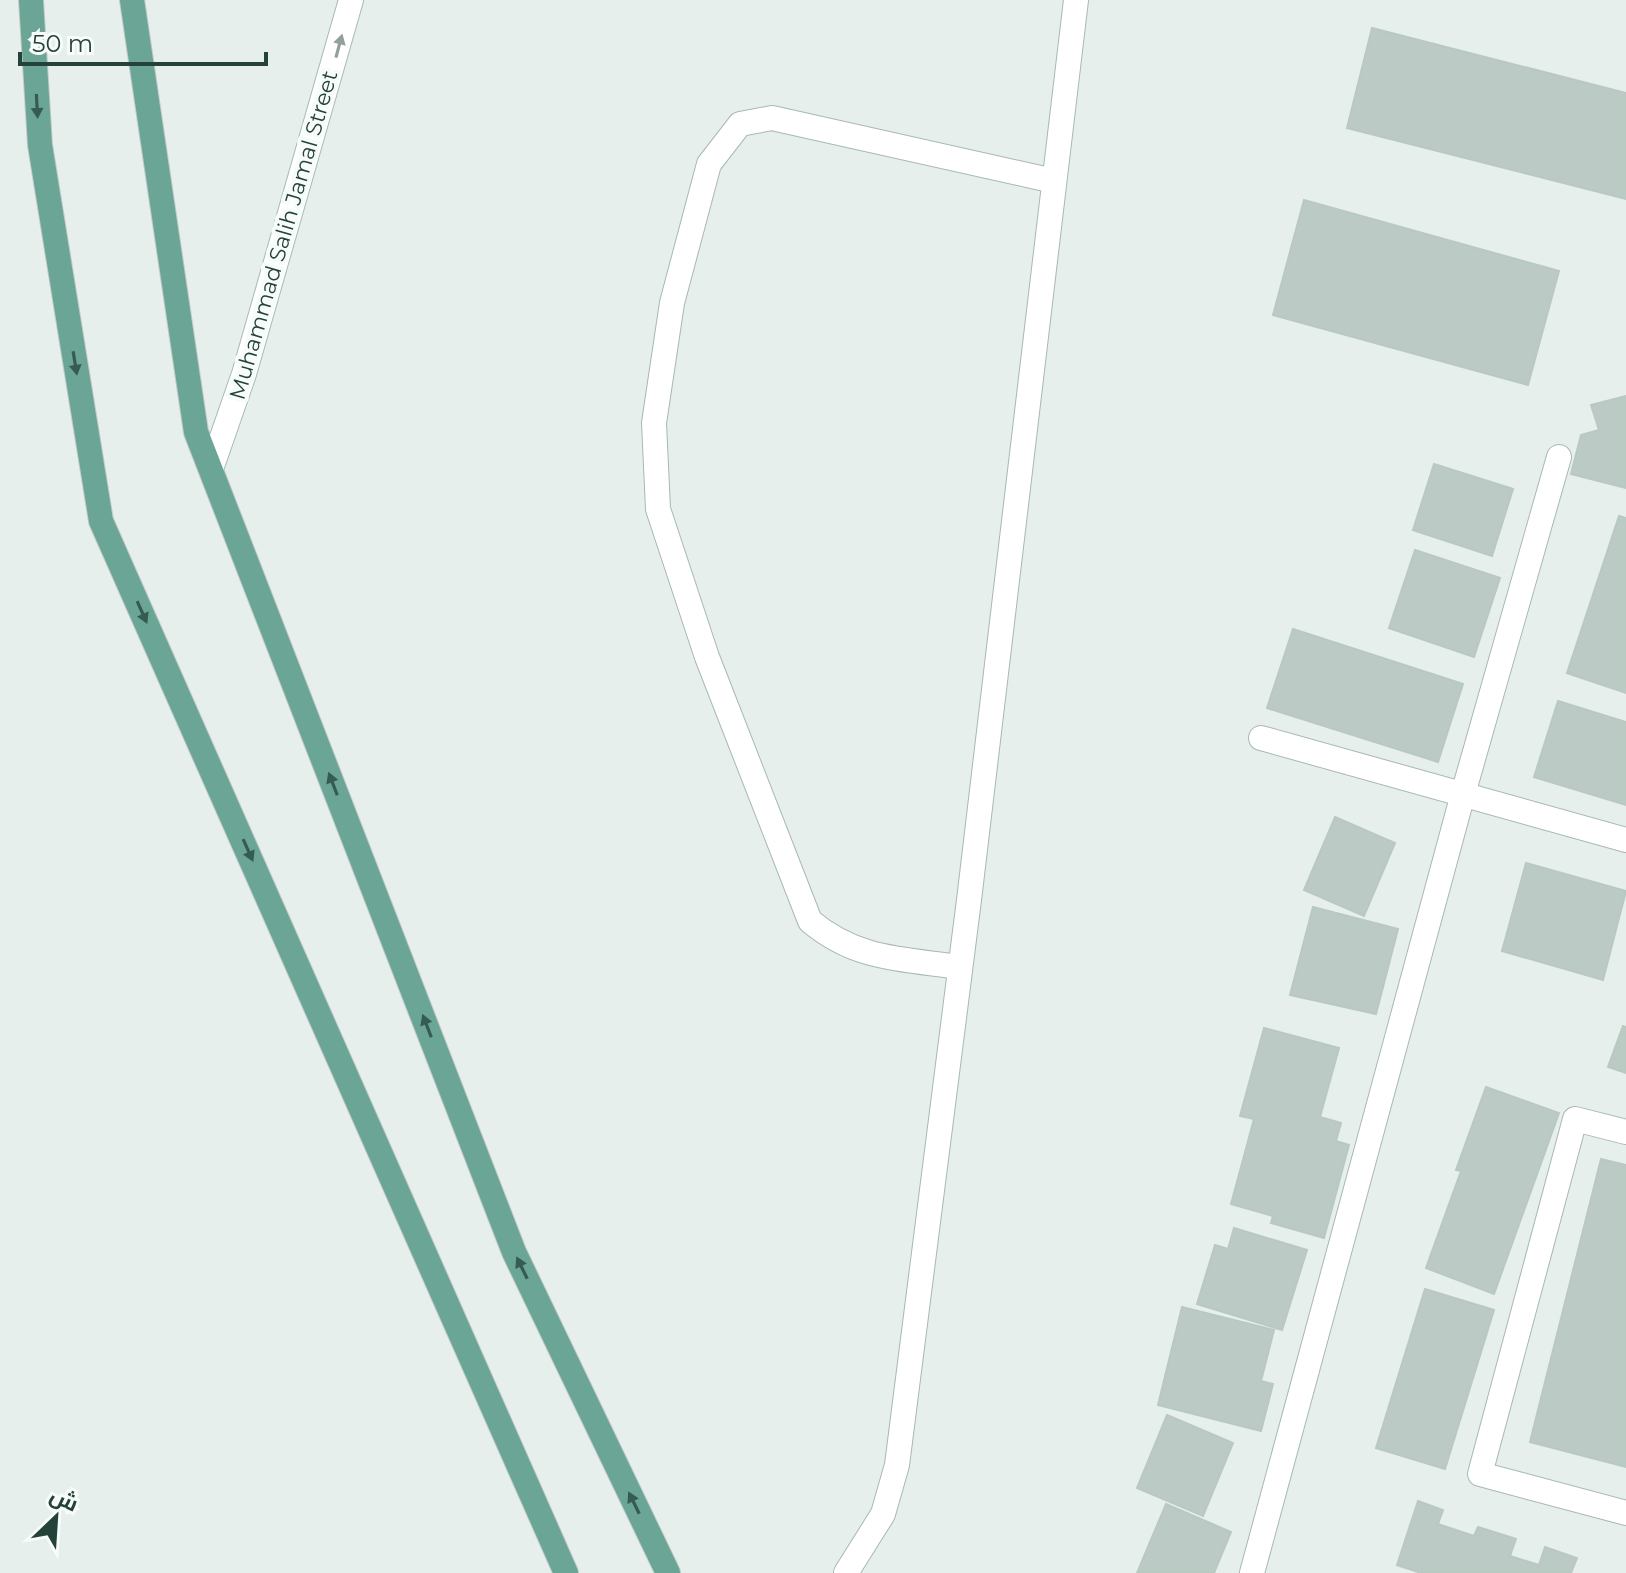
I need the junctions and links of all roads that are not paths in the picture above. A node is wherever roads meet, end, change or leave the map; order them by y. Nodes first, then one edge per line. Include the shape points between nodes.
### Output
1 (31, 0) edge
2 (132, 0) edge
3 (351, 0) edge
4 (1076, 0) edge
5 (1054, 181) junction
6 (1559, 457) dead end
7 (211, 469) junction
8 (1261, 738) dead end
9 (1463, 794) junction
10 (1626, 840) edge
11 (960, 967) junction
12 (1626, 1132) edge
13 (1626, 1513) edge
14 (566, 1573) edge
15 (668, 1573) edge
16 (846, 1573) edge
17 (1252, 1573) edge

1 -> 14 main road via 40,145 101,521
2 - 7 main road via 196,432
7 -> 3 street, Muhammad Salih Jamal Street via 244,374
4 - 5 street
5 - 11 street
5 - 11 street via 772,118 740,124 709,164 672,303 654,423 658,509 707,657 810,921 829,938 868,955
6 - 9 street
15 -> 7 main road via 514,1252
8 - 9 street
9 - 10 street
9 - 17 street
11 - 16 street via 897,1465 883,1514
12 - 13 street via 1575,1119 1480,1474

